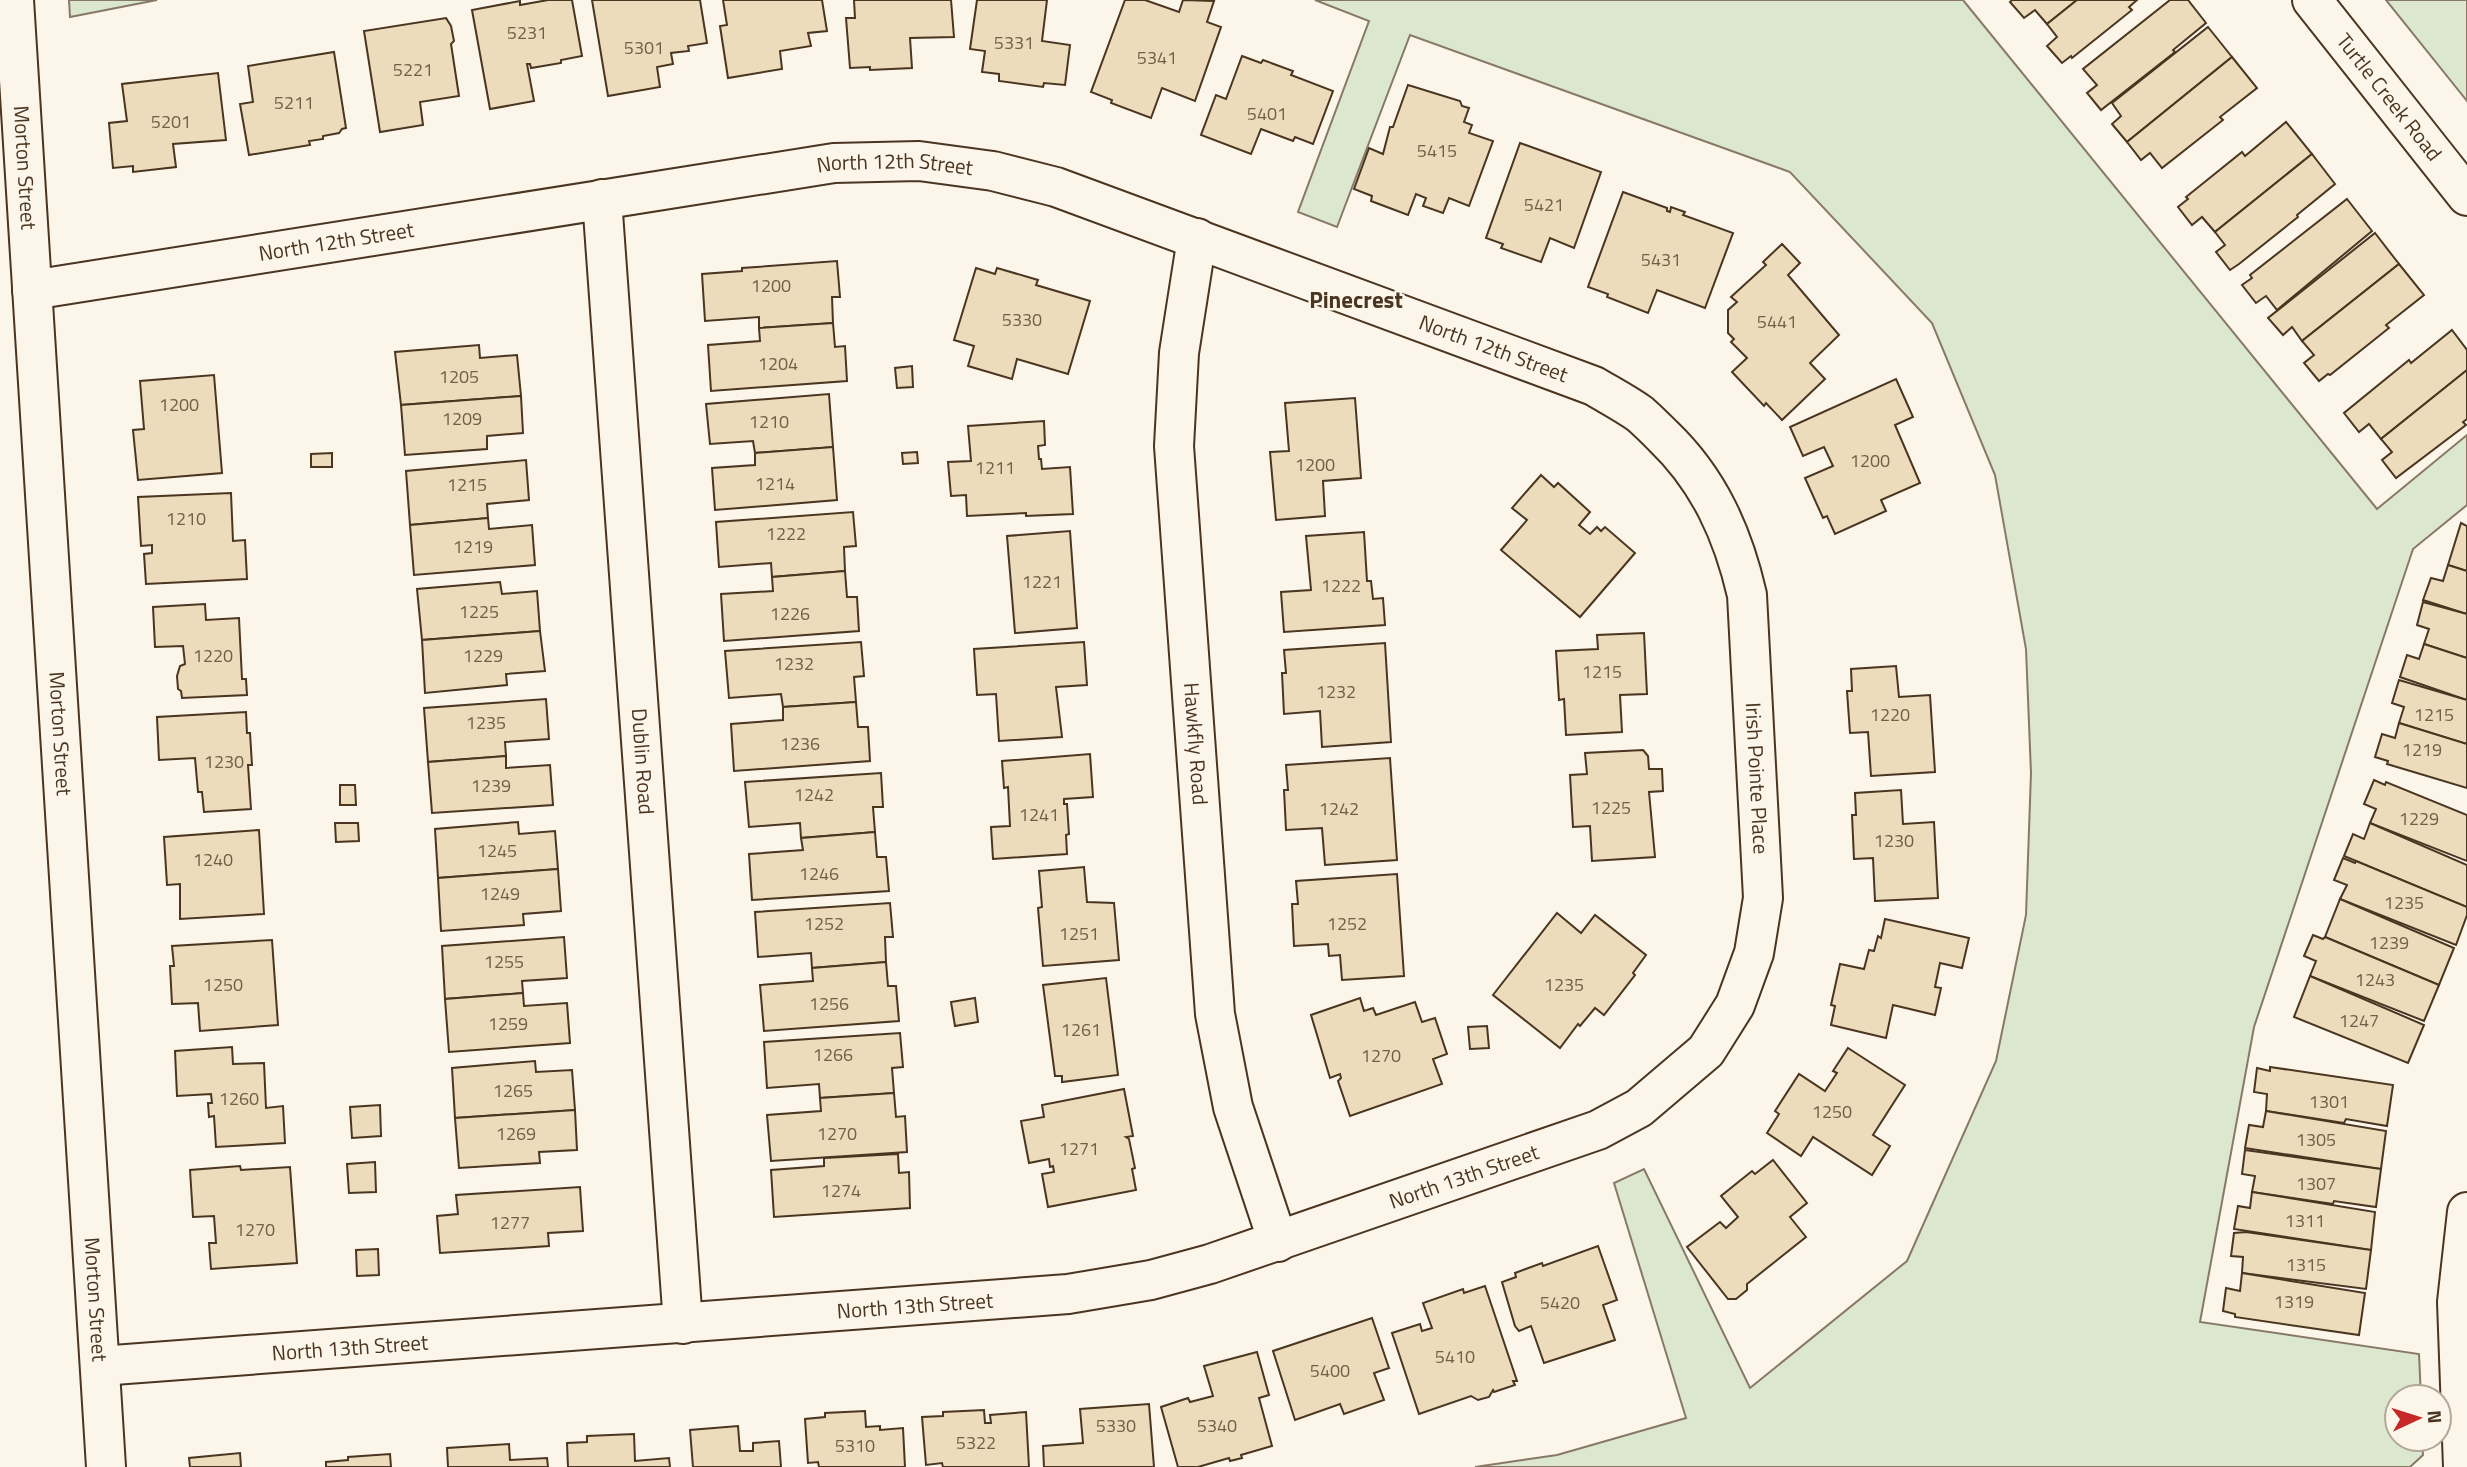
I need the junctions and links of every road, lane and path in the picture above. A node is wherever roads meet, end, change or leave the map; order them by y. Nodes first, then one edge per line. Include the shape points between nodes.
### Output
1 (13, 0) edge
2 (2312, 0) edge
3 (2467, 196) edge
4 (602, 198) junction
5 (1197, 238) junction
6 (32, 290) junction
7 (1698, 475) joint
8 (1686, 1068) joint
9 (2467, 1212) edge
10 (1278, 1242) junction
11 (683, 1324) junction
12 (100, 1366) junction
13 (106, 1467) edge
14 (2463, 1467) edge

1 - 6 street, Morton Street
2 - 3 street, Turtle Creek Road
4 - 5 street, North 12th Street via 834,163 919,161 993,171 1056,187
4 - 6 street, North 12th Street
4 - 11 street, Dublin Road
5 - 7 street, North 12th Street via 1594,386 1642,415
5 - 10 street, Hawkfly Road via 1179,353 1174,446 1215,1014 1233,1107
6 - 12 street, Morton Street
7 - 8 street, Irish Pointe Place via 1722,516 1747,595 1763,898 1754,953 1735,1005 1706,1051
8 - 10 street, North 13th Street via 1639,1108 1598,1130
9 - 14 street via 2457,1302
10 - 11 street, North 13th Street via 1151,1280 1069,1294
11 - 12 street, North 13th Street
12 - 13 street, Morton Street

